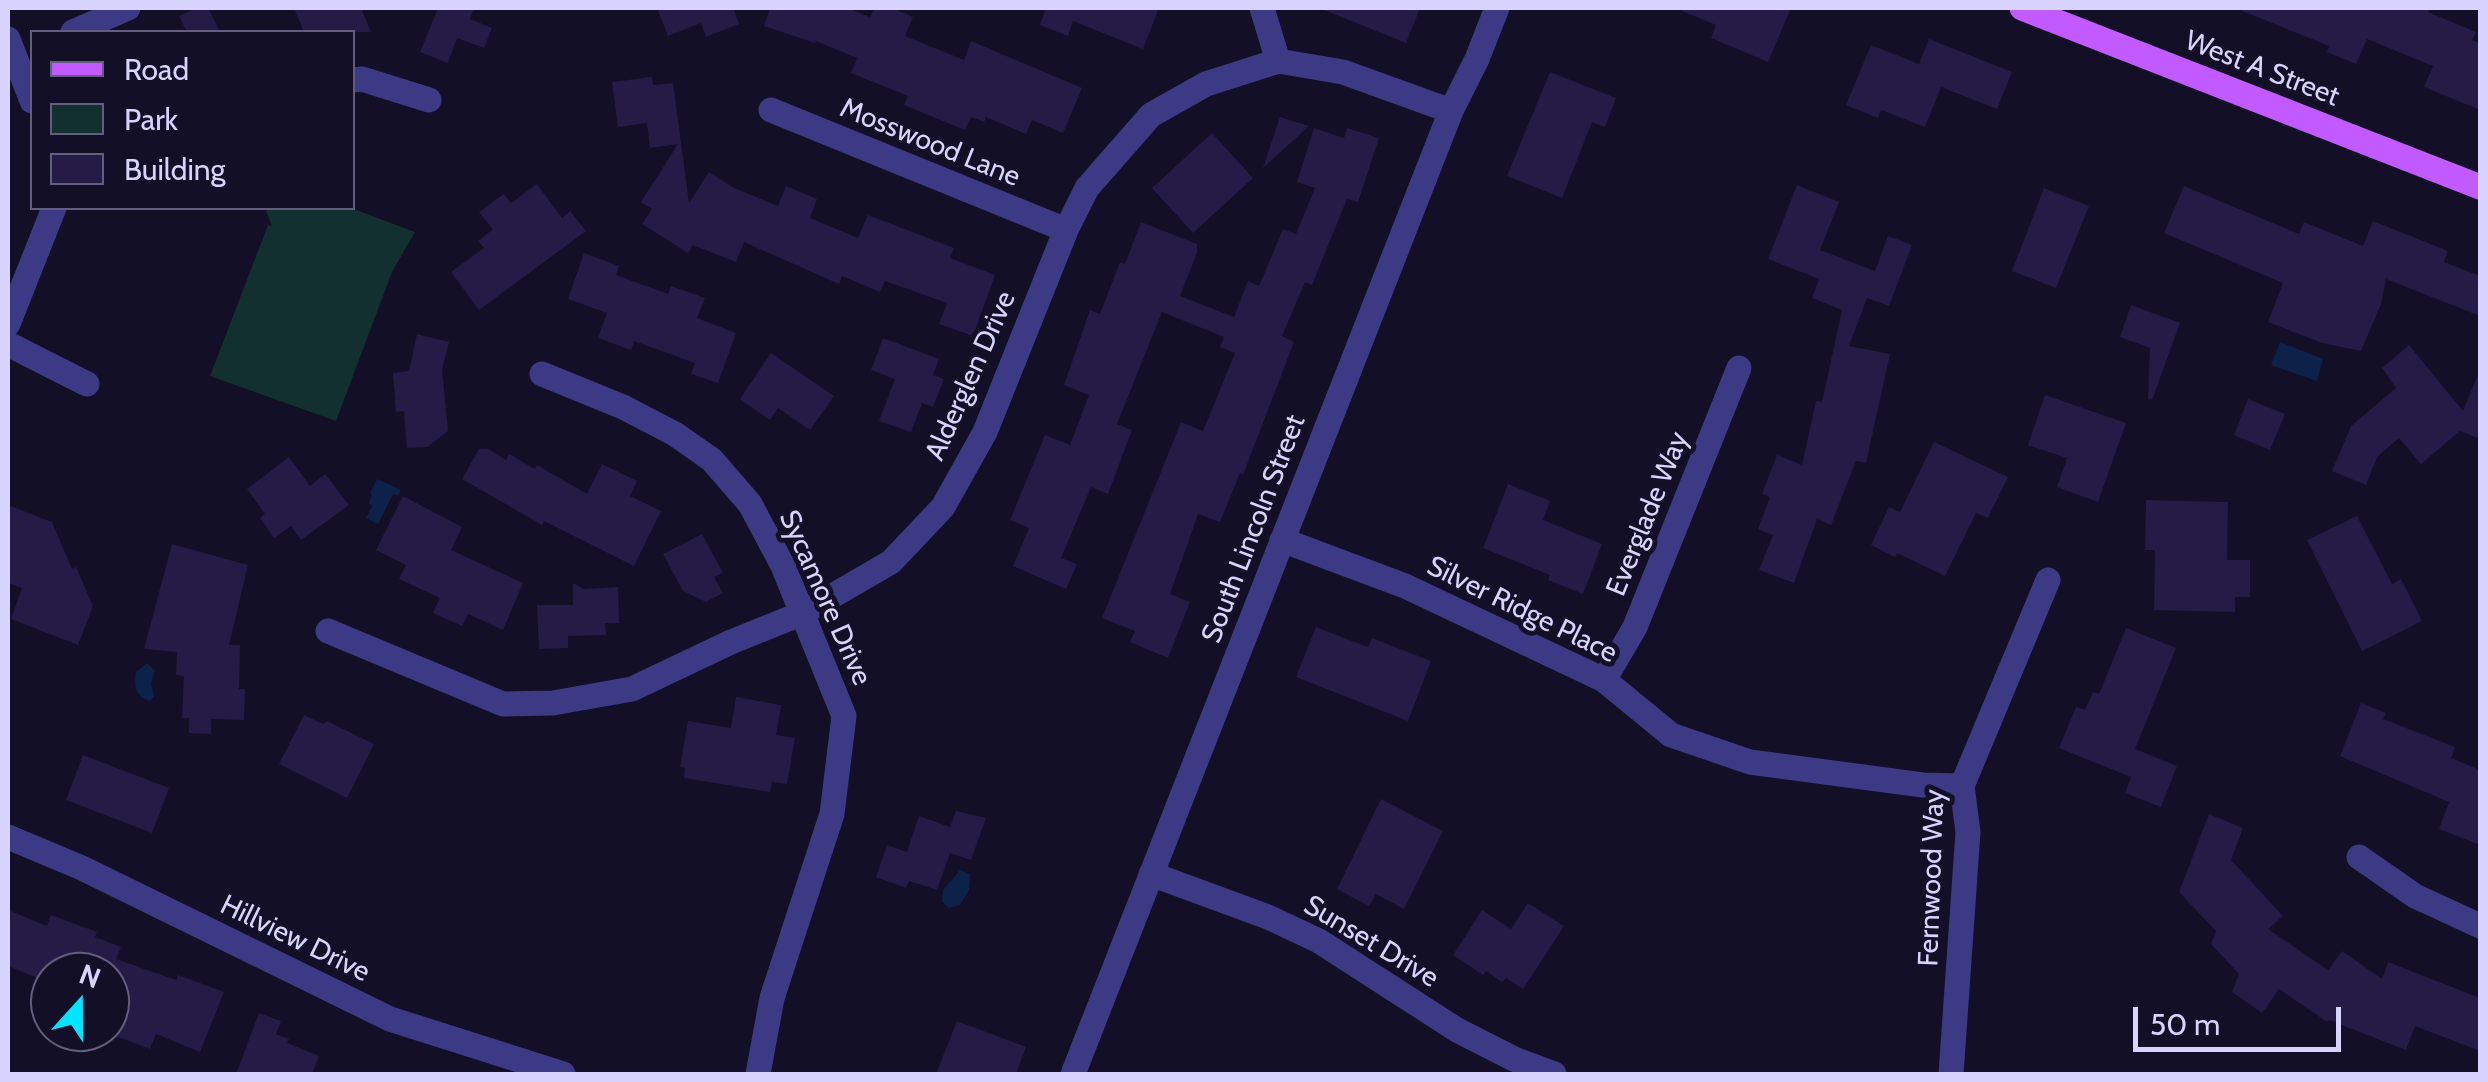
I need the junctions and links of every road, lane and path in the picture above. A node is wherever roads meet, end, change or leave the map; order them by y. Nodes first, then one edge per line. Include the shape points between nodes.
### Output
1 (128, 8) edge
2 (1262, 8) edge
3 (1497, 8) edge
4 (2022, 8) edge
5 (77, 30) edge
6 (16, 52) edge
7 (1278, 61) junction
8 (355, 80) edge
9 (30, 96) edge
10 (429, 100) dead end
11 (771, 110) dead end
12 (1451, 110) junction
13 (2480, 187) edge
14 (53, 210) edge
15 (1066, 230) junction
16 (8, 324) edge
17 (8, 344) edge
18 (1739, 368) dead end
19 (542, 374) dead end
20 (87, 384) dead end
21 (1282, 540) junction
22 (2048, 580) dead end
23 (803, 613) junction
24 (328, 631) dead end
25 (1604, 680) junction
26 (1962, 786) junction
27 (8, 837) edge
28 (2359, 857) dead end
29 (1151, 874) junction
30 (2480, 926) edge
31 (563, 1074) edge
32 (758, 1074) edge
33 (1073, 1074) edge
34 (1554, 1074) edge
35 (1951, 1074) edge

1 - 5 street
2 - 7 street
3 - 12 street, South Lincoln Street
4 - 13 main road, West A Street
6 - 9 street
7 - 12 street, Alderglen Drive via 1343,72
7 - 15 street, Alderglen Drive via 1206,84 1151,114 1087,188
8 - 10 street
11 - 15 street, Mosswood Lane
12 - 21 street, South Lincoln Street
14 - 16 street
15 - 23 street, Alderglen Drive via 985,432 944,507 891,562
17 - 20 street
18 - 25 street, Everglade Way via 1635,627
19 - 23 street, Sycamore Drive via 623,407 712,460 750,504
21 - 25 street, Silver Ridge Place via 1405,586
21 - 29 street, South Lincoln Street
22 - 26 street, Fernwood Way
23 - 24 street, Alderglen Drive via 632,689 503,704
23 - 32 street, Sycamore Drive via 844,716 832,814 772,998
25 - 26 street, Silver Ridge Place via 1671,734 1750,762
26 - 35 street, Fernwood Way via 1968,832
27 - 31 street, Hillview Drive via 390,1019
28 - 30 street via 2415,896
29 - 33 street, South Lincoln Street
29 - 34 street, Sunset Drive via 1318,941 1457,1030

